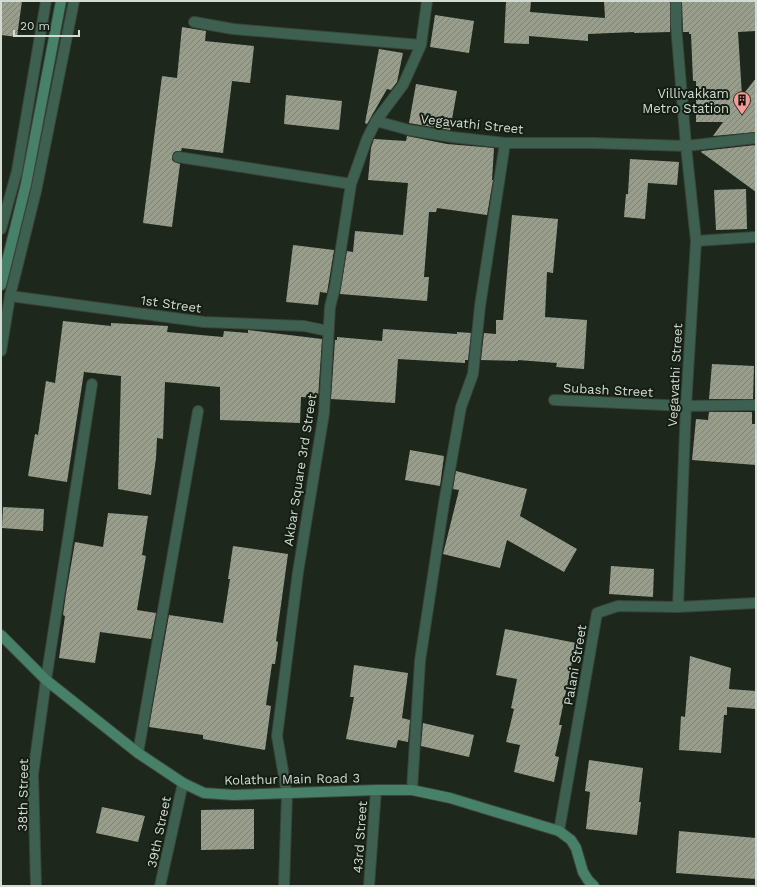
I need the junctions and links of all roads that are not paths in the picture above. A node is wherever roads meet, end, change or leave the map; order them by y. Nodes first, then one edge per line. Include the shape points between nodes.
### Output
1 (46, 1) edge
2 (61, 1) edge
3 (74, 1) edge
4 (427, 1) edge
5 (676, 1) edge
6 (194, 22) dead end
7 (421, 44) junction
8 (376, 121) junction
9 (756, 138) edge
10 (505, 143) junction
11 (686, 146) junction
12 (178, 157) dead end
13 (351, 184) junction
14 (1, 229) edge
15 (756, 238) edge
16 (696, 241) junction
17 (1, 285) edge
18 (10, 296) junction
19 (328, 331) junction
20 (1, 351) edge
21 (92, 384) dead end
22 (554, 400) dead end
23 (756, 405) edge
24 (686, 406) junction
25 (198, 411) dead end
26 (756, 603) edge
27 (678, 607) junction
28 (1, 636) edge
29 (46, 680) junction
30 (138, 753) junction
31 (183, 783) junction
32 (376, 790) junction
33 (412, 790) junction
34 (287, 794) junction
35 (559, 832) junction
36 (36, 886) edge
37 (160, 886) edge
38 (284, 886) edge
39 (369, 886) edge
40 (594, 886) edge

1 - 14 street via 17,171
2 - 17 main road via 26,184
3 - 18 street via 36,191
4 - 7 street, Akbar Square 3rd Street
5 - 11 street, Vegavathi Street
6 - 7 street via 233,29
7 - 8 street, Akbar Square 3rd Street via 403,85
8 - 10 street, Vegavathi Street via 438,135
8 - 13 street, Akbar Square 3rd Street via 366,139
9 - 11 street, Vegavathi Street
10 - 11 street, Vegavathi Street
10 - 33 street via 472,374 461,407 420,661
11 - 16 street, Vegavathi Street
12 - 13 street
13 - 19 street, Akbar Square 3rd Street
15 - 16 street
16 - 24 street, Vegavathi Street
18 - 19 street, 1st Street via 204,322 304,326
18 - 20 street
19 - 34 street, Akbar Square 3rd Street via 324,413 298,572 277,736
21 - 29 street, 38th Street
22 - 24 street, Subash Street
23 - 24 street, Subash Street
24 - 27 street, Vegavathi Street
25 - 30 street
26 - 27 street, Palani Street
27 - 35 street, Palani Street via 618,606 597,613
28 - 29 main road, Kolathur Main Road 3
29 - 30 main road, Kolathur Main Road 3
29 - 36 street, 38th Street via 33,774
30 - 31 main road, Kolathur Main Road 3
31 - 34 main road, Kolathur Main Road 3 via 204,793
31 - 37 street, 39th Street
32 - 33 main road, Kolathur Main Road 3
32 - 34 main road, Kolathur Main Road 3
32 - 39 street, 43rd Street
33 - 35 main road, Kolathur Main Road 3 via 450,798
34 - 38 street, Akbar Square 3rd Street
35 - 40 main road, Kolathur Main Road 3 via 571,840 584,872

